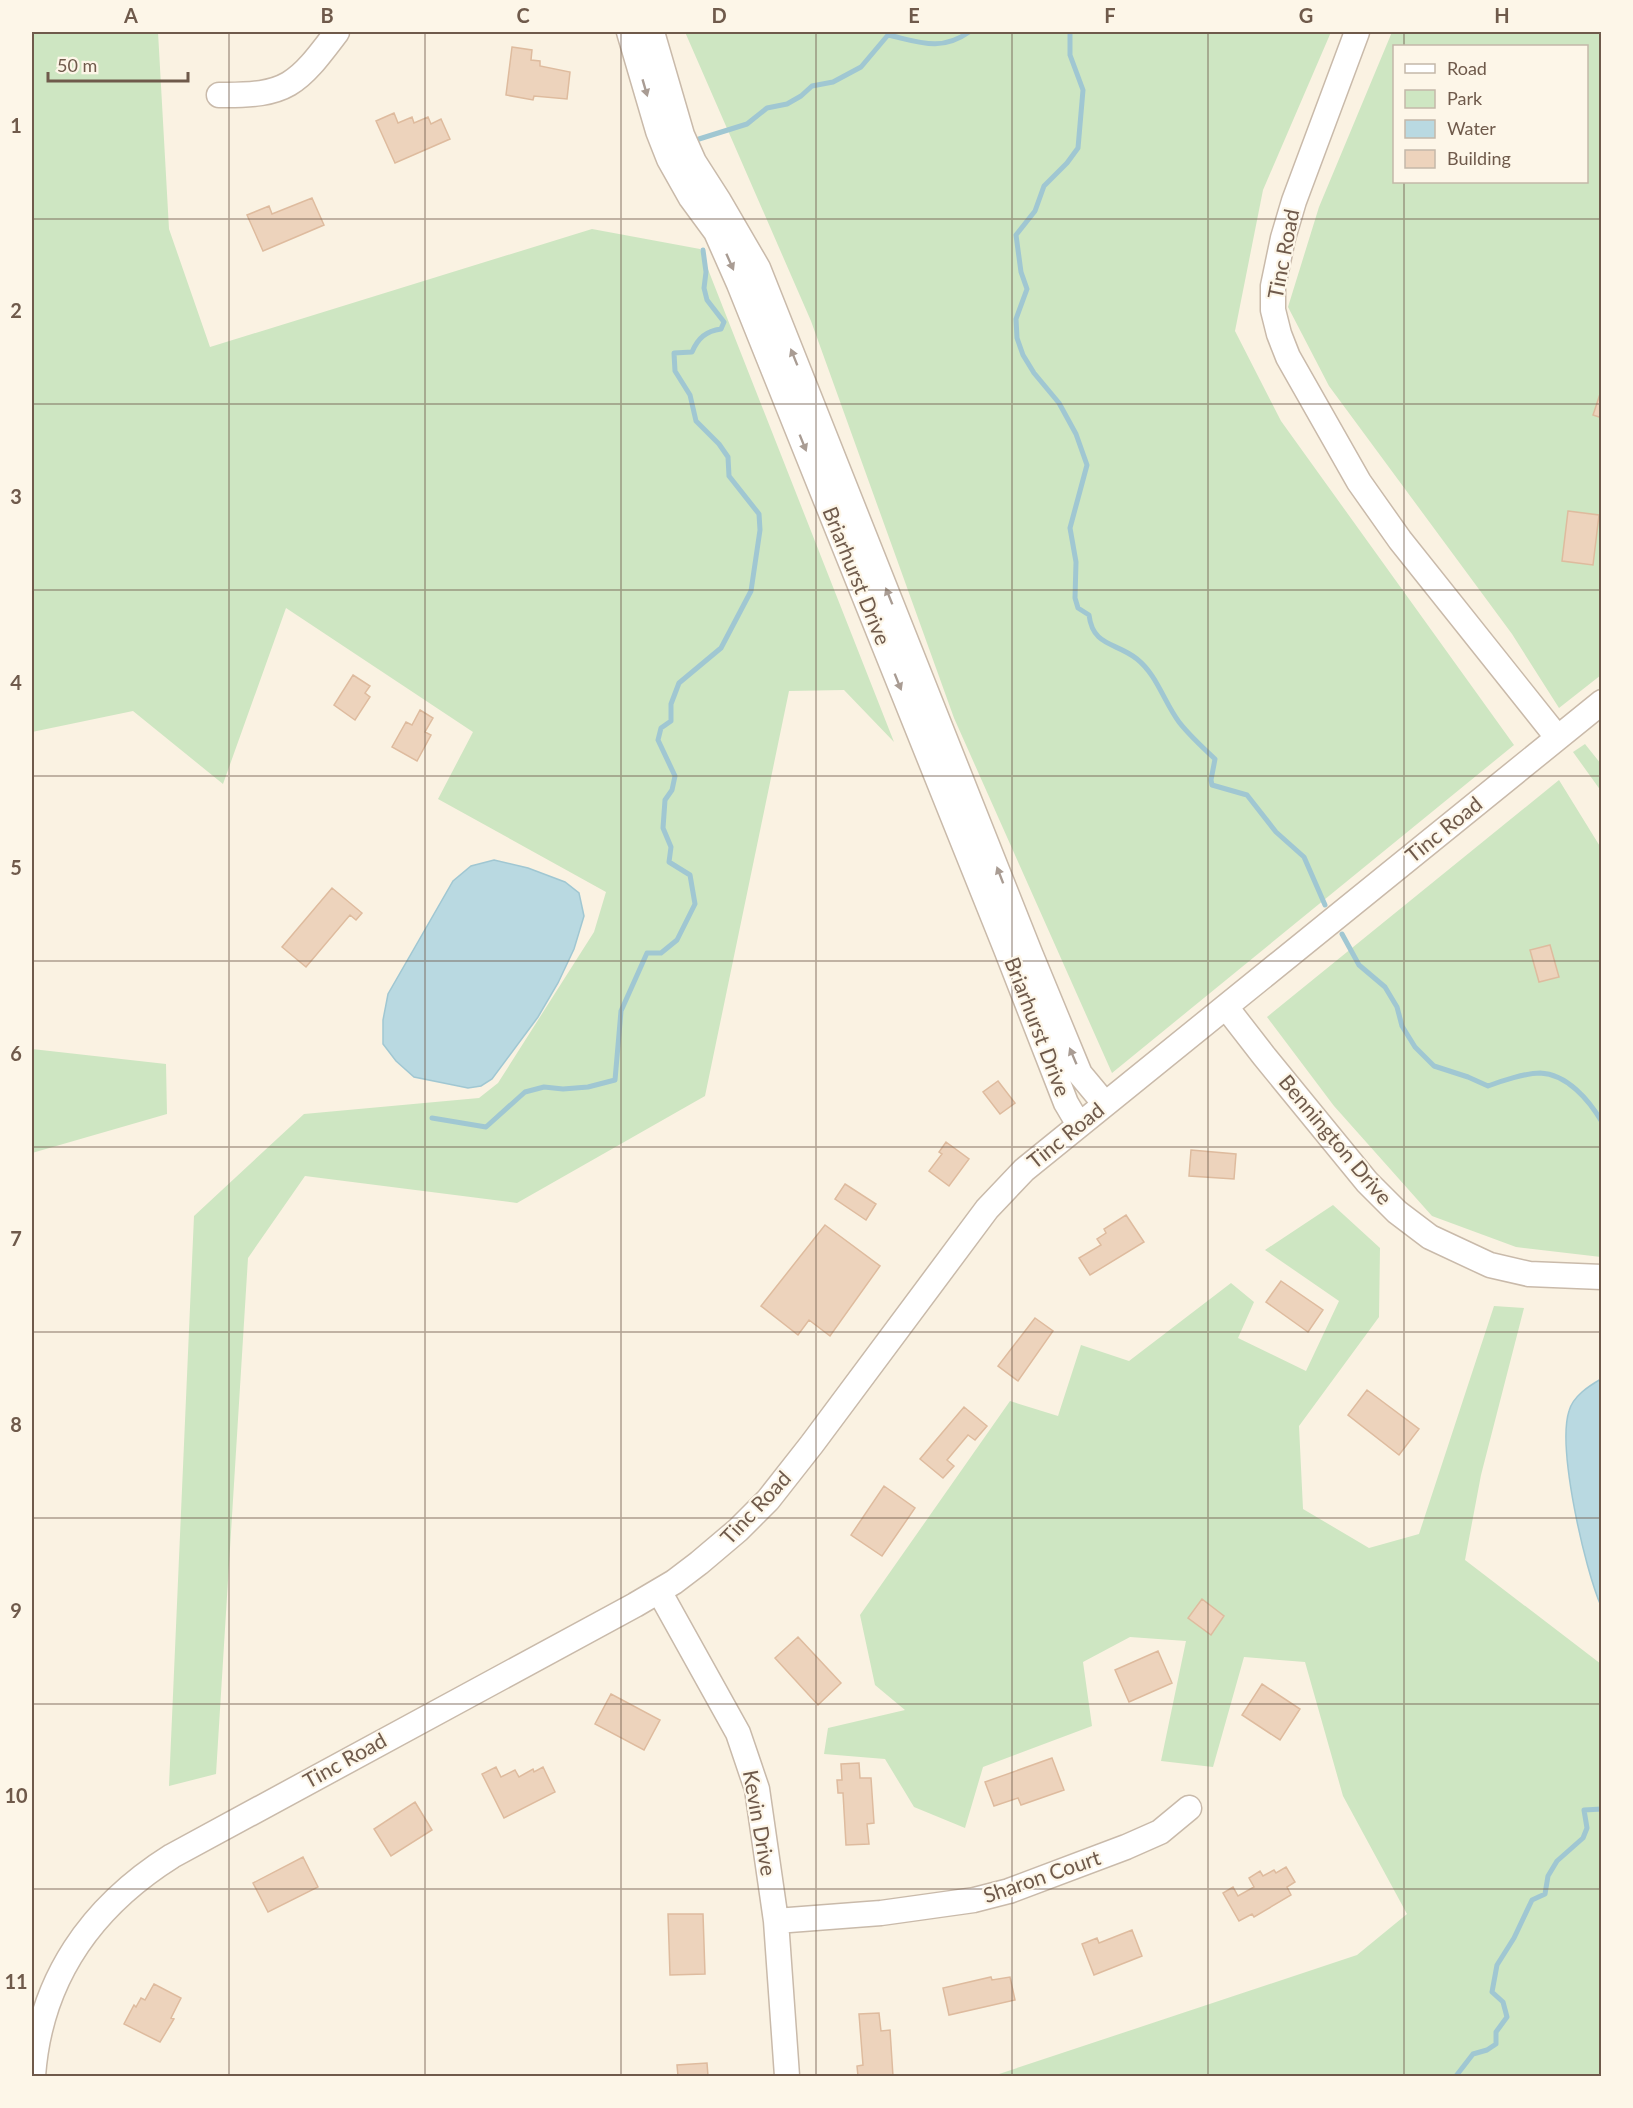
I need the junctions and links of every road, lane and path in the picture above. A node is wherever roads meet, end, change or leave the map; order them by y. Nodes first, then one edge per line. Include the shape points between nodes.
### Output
1 (337, 32) edge
2 (630, 32) edge
3 (652, 32) edge
4 (1357, 32) edge
5 (219, 95) dead end
6 (1602, 702) edge
7 (1557, 737) junction
8 (1226, 1007) junction
9 (1105, 1104) junction
10 (1079, 1125) junction
11 (1602, 1277) edge
12 (659, 1591) junction
13 (1189, 1808) dead end
14 (776, 1921) junction
15 (33, 2076) edge
16 (787, 2076) edge

1 - 5 street via 300,78 290,84 250,95
2 -> 10 street, Briarhurst Drive via 669,159 716,232 739,284 1066,1103
9 -> 3 street, Briarhurst Drive via 1080,1074 1034,964 758,268 682,135
4 - 7 street, Tinc Road via 1283,238 1273,286 1273,310 1279,333 1288,357 1359,482 1400,540
6 - 7 street
7 - 8 street, Tinc Road
8 - 9 street, Tinc Road
8 - 11 street, Bennington Drive via 1367,1182 1430,1237 1490,1265 1529,1274
9 - 10 street, Tinc Road
10 - 12 street, Tinc Road via 1024,1170 987,1209 768,1500 723,1544
12 - 14 street, Kevin Drive via 738,1733 757,1789
12 - 15 street, Tinc Road via 149,1870 102,1912 68,1960 44,2014
13 - 14 street, Sharon Court via 1160,1832 1009,1891 881,1913
14 - 16 street, Kevin Drive

